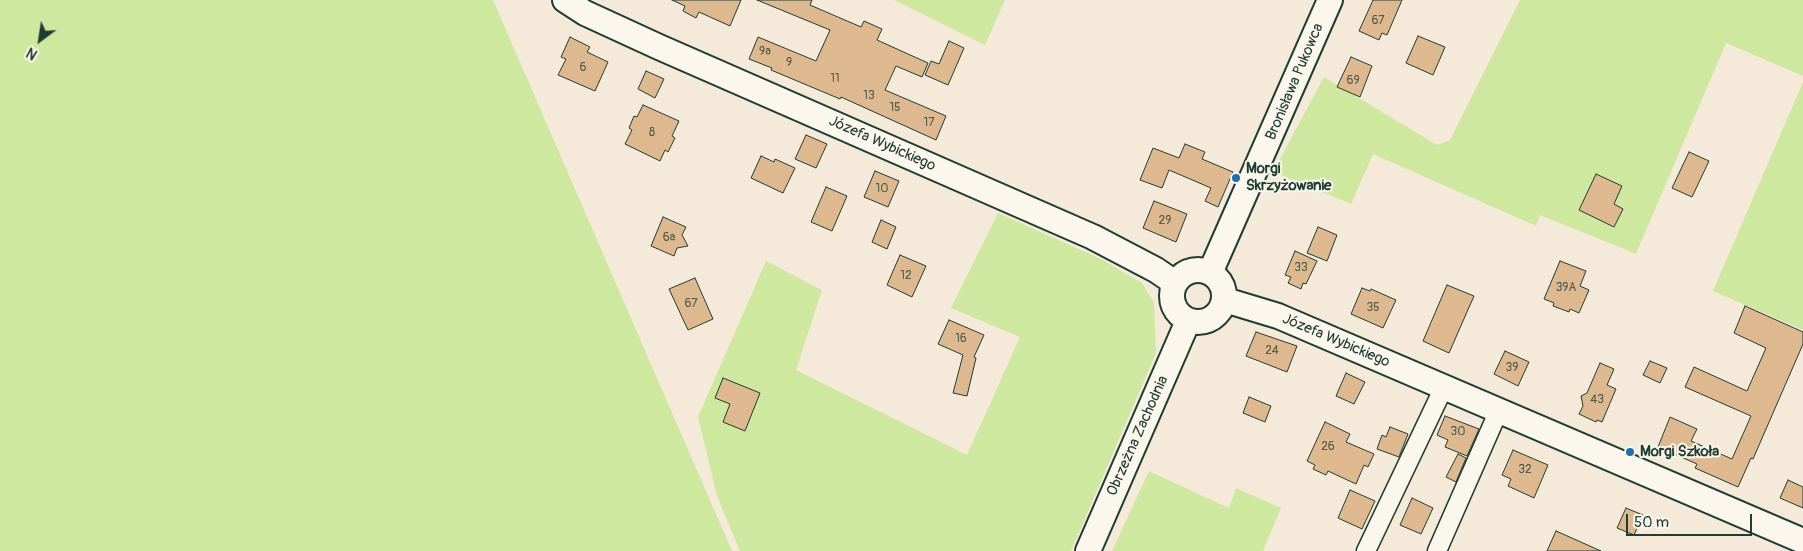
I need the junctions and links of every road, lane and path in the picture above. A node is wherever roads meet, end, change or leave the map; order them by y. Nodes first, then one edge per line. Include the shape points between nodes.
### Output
1 (565, 0) edge
2 (1330, 0) edge
3 (588, 6) edge
4 (1210, 273) junction
5 (1176, 283) junction
6 (1225, 300) junction
7 (1188, 321) junction
8 (1444, 387) junction
9 (1499, 410) junction
10 (1803, 541) edge
11 (1088, 551) edge
12 (1366, 551) edge
13 (1437, 551) edge

1 - 3 street, Józefa Wybickiego
2 - 4 street, Bronisława Pukowca
3 - 5 street, Józefa Wybickiego via 1093,237
4 - 5 street via 1190,271
4 - 6 street via 1224,289
5 - 7 street via 1173,305
6 - 7 street via 1221,311 1212,319 1200,323
6 - 8 street, Józefa Wybickiego via 1278,316
7 - 11 street, Obrzeżna Zachodnia
8 - 9 street, Józefa Wybickiego
8 - 12 street
9 - 10 street, Józefa Wybickiego
9 - 13 street

